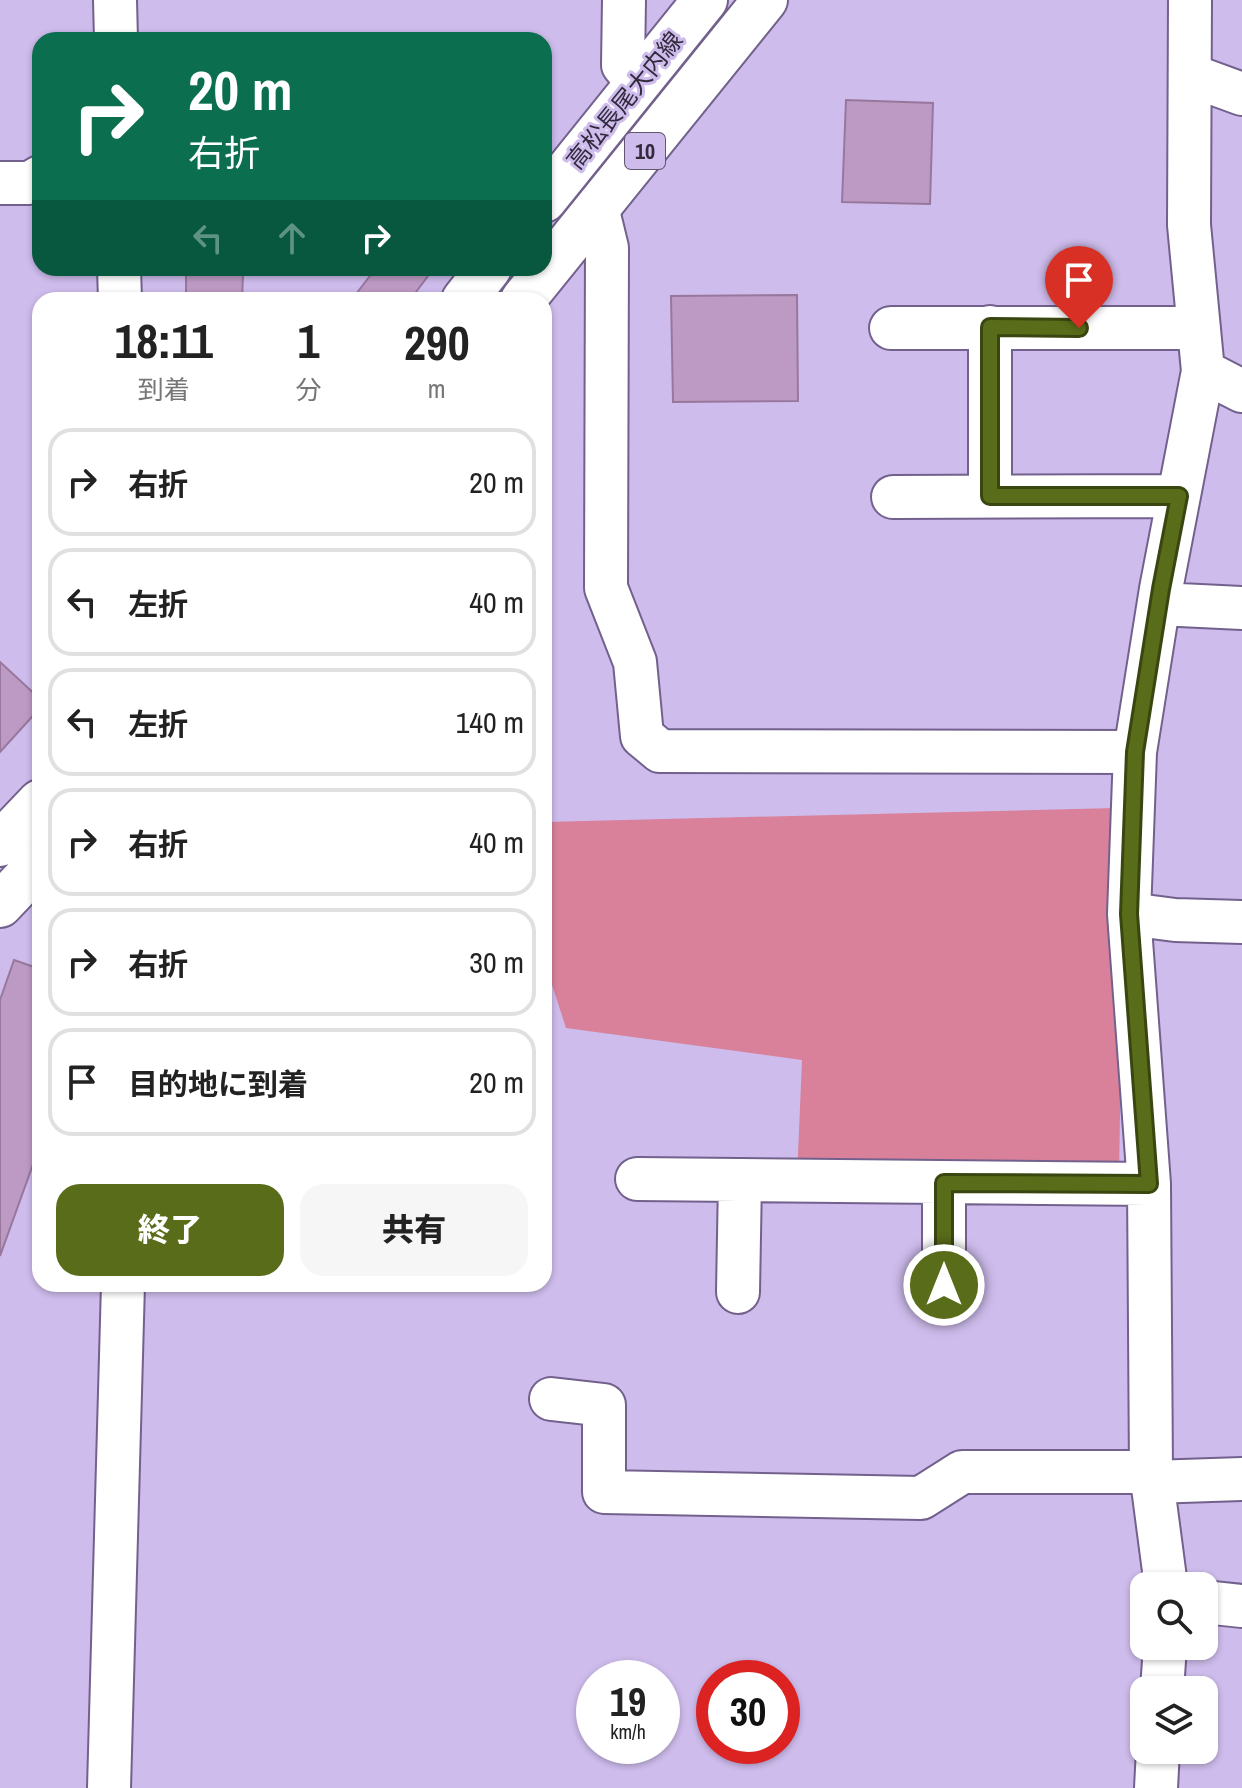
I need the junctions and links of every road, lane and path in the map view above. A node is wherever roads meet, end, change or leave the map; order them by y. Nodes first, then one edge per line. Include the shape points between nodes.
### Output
1 (115, 0) edge
2 (624, 0) edge
3 (705, 0) edge
4 (765, 0) edge
5 (1190, 0) edge
6 (116, 32) edge
7 (1190, 75) junction
8 (638, 83) junction
9 (1242, 94) edge
10 (32, 182) edge
11 (0, 183) edge
12 (552, 190) edge
13 (598, 211) junction
14 (552, 266) edge
15 (483, 276) edge
16 (543, 276) edge
17 (470, 292) edge
18 (530, 292) edge
19 (990, 327) junction
20 (891, 328) dead end
21 (1199, 328) junction
22 (1203, 371) junction
23 (1242, 391) edge
24 (990, 496) junction
25 (1179, 496) junction
26 (893, 497) dead end
27 (1159, 604) junction
28 (1242, 608) edge
29 (1135, 752) junction
30 (32, 810) edge
31 (0, 844) edge
32 (32, 871) edge
33 (0, 905) edge
34 (1129, 914) junction
35 (1242, 922) edge
36 (637, 1179) dead end
37 (740, 1180) junction
38 (944, 1183) junction
39 (1149, 1184) junction
40 (944, 1285) dead end
41 (123, 1292) edge
42 (738, 1292) dead end
43 (551, 1399) dead end
44 (1152, 1477) junction
45 (1242, 1479) edge
46 (1164, 1572) edge
47 (1218, 1603) edge
48 (1242, 1606) edge
49 (1157, 1764) edge
50 (109, 1788) edge
51 (1156, 1788) edge

1 - 6 street
2 - 8 street via 623,65
3 - 8 main road, 高松長尾大内線 / 10
4 - 13 main road, 高松長尾大内線 / 10
5 - 7 street
7 - 9 street
7 - 21 street via 1189,225
8 - 12 main road, 高松長尾大内線 / 10
10 - 11 street
13 - 14 main road, 高松長尾大内線 / 10
13 - 29 street via 607,248 606,588 635,662 642,736 660,751
15 - 17 main road
16 - 18 main road, 高松長尾大内線 / 10
19 - 20 street
19 - 21 street
19 - 24 street
21 - 22 street
22 - 23 street
22 - 25 street
24 - 25 street
24 - 26 street
25 - 27 street
27 - 28 street
27 - 29 street
29 - 34 street
30 - 31 main road
32 - 33 main road
34 - 35 street
34 - 39 street
36 - 37 street
37 - 38 street
37 - 42 street
38 - 39 street
38 - 40 street
39 - 44 street
41 - 50 street
43 - 44 street via 604,1405 604,1492 921,1498 962,1472
44 - 45 street
44 - 46 street
47 - 48 street
49 - 51 street

